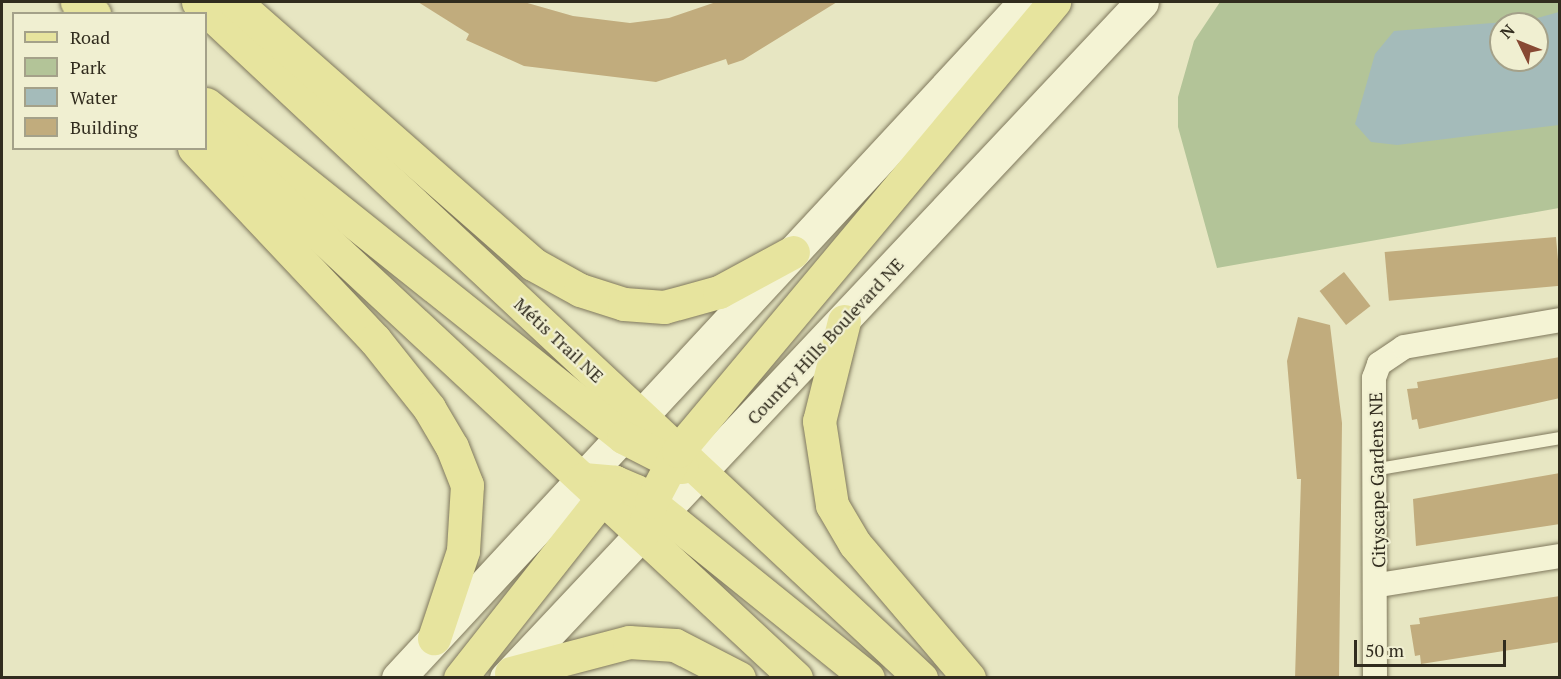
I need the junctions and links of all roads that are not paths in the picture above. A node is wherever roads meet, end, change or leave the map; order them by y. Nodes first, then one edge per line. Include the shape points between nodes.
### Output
1 (77, 2) edge
2 (198, 2) edge
3 (235, 2) edge
4 (1025, 2) edge
5 (1054, 2) edge
6 (1142, 2) edge
7 (91, 12) edge
8 (207, 105) edge
9 (207, 130) edge
10 (196, 150) edge
11 (793, 252) junction
12 (1560, 320) edge
13 (844, 321) junction
14 (633, 433) junction
15 (1560, 438) edge
16 (683, 462) junction
17 (1378, 469) junction
18 (601, 487) junction
19 (652, 516) junction
20 (1560, 556) edge
21 (1379, 585) junction
22 (434, 638) junction
23 (508, 675) edge
24 (398, 678) edge
25 (460, 678) edge
26 (739, 678) edge
27 (796, 678) edge
28 (868, 678) edge
29 (921, 678) edge
30 (969, 678) edge
31 (1375, 678) edge

1 - 7 main road
2 - 14 main road, Métis Trail NE
3 - 11 main road via 533,264 580,290 624,304 664,307 719,292
4 - 11 main road
5 - 16 main road
6 - 13 main road, Country Hills Boulevard NE
8 - 14 main road
9 - 18 main road
10 - 22 main road via 375,340 429,408 452,447 467,486 464,551
11 - 14 main road
12 - 17 street, Cityscape Gardens NE via 1404,347 1385,356 1374,378
13 - 16 main road, Country Hills Boulevard NE
13 - 30 main road via 819,421 832,505 855,544
14 - 16 main road
14 - 18 main road
15 - 17 lane
16 - 19 main road
16 - 29 main road
17 - 21 street, Cityscape Gardens NE
18 - 19 main road
18 - 22 main road
18 - 25 main road
19 - 23 main road
19 - 27 main road
19 - 28 main road
20 - 21 street
21 - 31 street, Cityscape Gardens NE
22 - 24 main road
23 - 26 main road via 628,642 675,645

